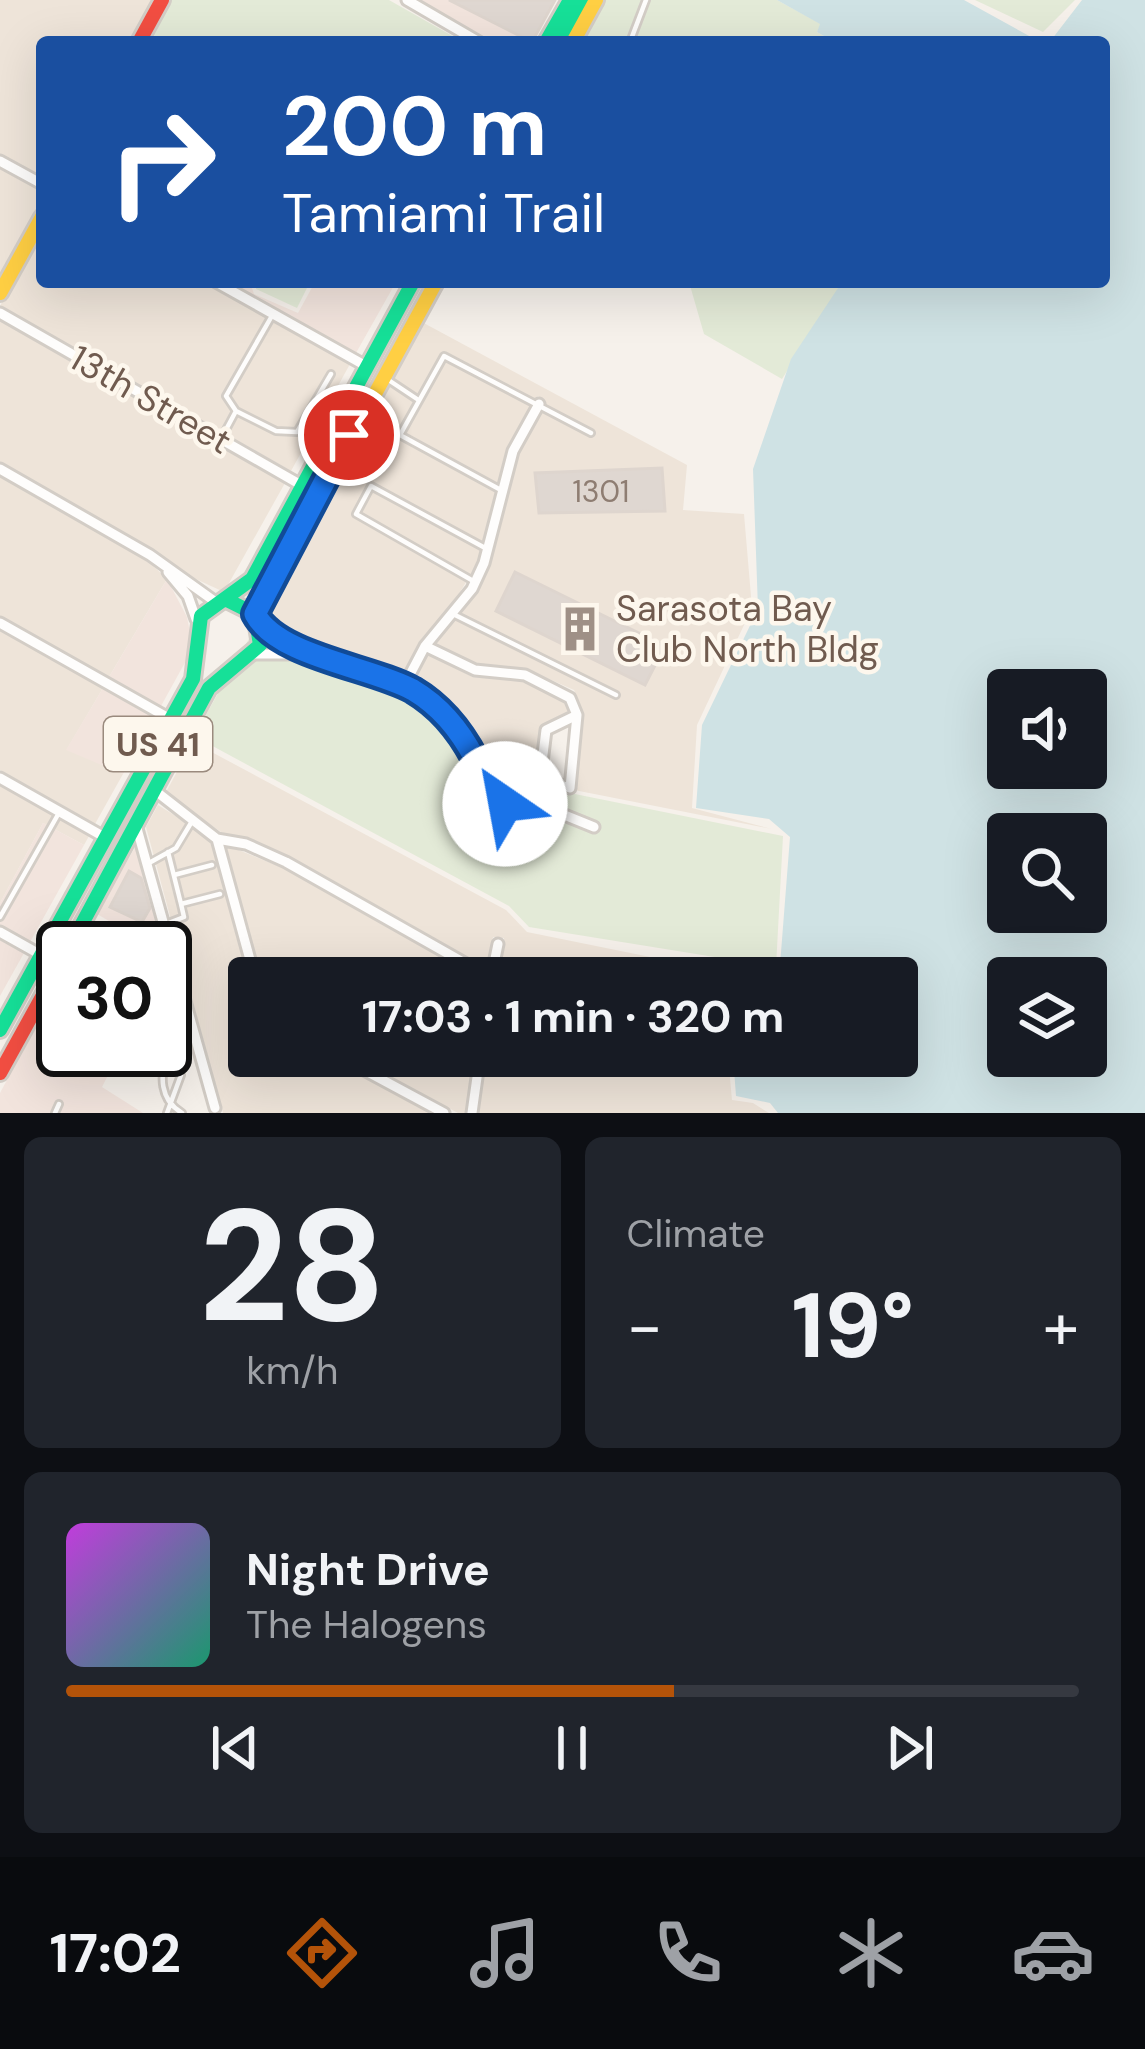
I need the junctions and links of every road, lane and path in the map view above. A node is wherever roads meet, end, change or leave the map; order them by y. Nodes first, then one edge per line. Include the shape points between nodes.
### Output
1 (162, 0) edge
2 (407, 0) edge
3 (570, 0) edge
4 (581, 0) edge
5 (596, 0) edge
6 (642, 2) edge
7 (142, 36) edge
8 (469, 36) edge
9 (549, 36) edge
10 (565, 36) edge
11 (576, 36) edge
12 (632, 36) edge
13 (0, 161) edge
14 (36, 181) edge
15 (36, 228) edge
16 (227, 288) edge
17 (410, 288) edge
18 (433, 288) edge
19 (0, 293) edge
20 (0, 314) edge
21 (273, 314) junction
22 (366, 366) junction
23 (331, 374) dead end
24 (383, 376) junction
25 (416, 400) junction
26 (539, 404) junction
27 (236, 411) junction
28 (591, 433) dead end
29 (221, 439) junction
30 (0, 469) edge
31 (301, 484) junction
32 (504, 492) junction
33 (489, 550) junction
34 (161, 563) junction
35 (475, 582) junction
36 (222, 602) junction
37 (453, 614) junction
38 (258, 618) junction
39 (0, 623) edge
40 (197, 626) junction
41 (425, 646) junction
42 (200, 647) junction
43 (254, 654) junction
44 (316, 654) junction
45 (236, 665) junction
46 (404, 686) junction
47 (616, 695) dead end
48 (577, 715) junction
49 (172, 720) junction
50 (478, 763) junction
51 (0, 778) edge
52 (153, 789) junction
53 (532, 806) junction
54 (60, 812) junction
55 (194, 819) junction
56 (135, 824) junction
57 (594, 827) dead end
58 (106, 838) junction
59 (217, 839) junction
60 (168, 852) junction
61 (97, 855) junction
62 (149, 862) junction
63 (212, 865) dead end
64 (174, 875) junction
65 (220, 894) dead end
66 (181, 904) junction
67 (0, 916) edge
68 (60, 921) edge
69 (69, 921) edge
70 (83, 921) edge
71 (165, 921) edge
72 (174, 921) edge
73 (0, 932) edge
74 (498, 944) dead end
75 (36, 952) edge
76 (249, 957) edge
77 (453, 957) edge
78 (495, 957) edge
79 (36, 964) edge
80 (19, 996) junction
81 (36, 1011) edge
82 (192, 1022) edge
83 (0, 1030) edge
84 (0, 1051) edge
85 (0, 1073) edge
86 (161, 1077) edge
87 (181, 1077) edge
88 (377, 1077) edge
89 (477, 1077) edge
90 (59, 1104) dead end
91 (215, 1108) dead end
92 (169, 1110) edge
93 (55, 1113) edge
94 (182, 1113) edge
95 (444, 1113) edge
96 (472, 1113) edge

1 - 7 main road
2 - 8 street
3 - 9 main road
4 - 10 main road
5 - 11 main road
6 - 12 lane
13 - 14 street
15 - 19 main road
16 - 21 street
17 - 22 main road
18 - 24 main road
20 - 29 street, 13th Street
21 - 22 street
21 - 27 lane via 226,396
22 - 31 main road
23 - 27 lane via 297,432
24 - 25 lane
24 - 38 main road
25 - 26 lane via 444,356
25 - 32 lane via 400,434
26 - 28 lane
26 - 32 street via 513,452
27 - 29 lane
29 - 31 street, 13th Street
30 - 34 street
31 - 36 main road via 251,579
32 - 33 street
33 - 35 street
33 - 35 lane via 371,486 356,514
34 - 36 street
34 - 40 street via 188,596
35 - 37 street
36 - 38 main road
36 - 40 main road
37 - 41 street
37 - 47 lane
38 - 43 main road
38 - 44 street
39 - 49 street
40 - 42 main road, US 41
41 - 46 street
41 - 48 street via 475,670 525,675 570,698
42 - 45 main road via 214,662
42 - 49 main road, US 41
43 - 44 street
43 - 45 main road, US 41
44 - 46 street
45 - 52 main road, US 41 via 209,688
46 - 50 street via 444,715
48 - 48 street via 570,788 540,779 546,730
49 - 52 main road via 151,772
49 - 58 main road, US 41
50 - 53 street
50 - 53 street via 488,793
51 - 54 street
52 - 55 street
52 - 56 main road, US 41
53 - 57 street
54 - 58 street
54 - 67 lane
55 - 59 street
55 - 60 lane
56 - 62 street
56 - 70 main road, US 41
58 - 61 main road, US 41
59 - 76 street
59 - 77 street via 273,856
60 - 62 lane
60 - 64 lane
61 - 68 main road, US 41
61 - 69 main road
62 - 71 street
63 - 64 lane
64 - 66 lane
65 - 66 lane
66 - 72 lane via 184,917
73 - 75 street
74 - 78 street
79 - 80 main road, US 41
80 - 83 main road, US 41
80 - 84 main road
81 - 85 main road
82 - 91 street
86 - 92 lane
87 - 92 lane
88 - 95 street
89 - 96 street
90 - 93 lane
92 - 94 lane

